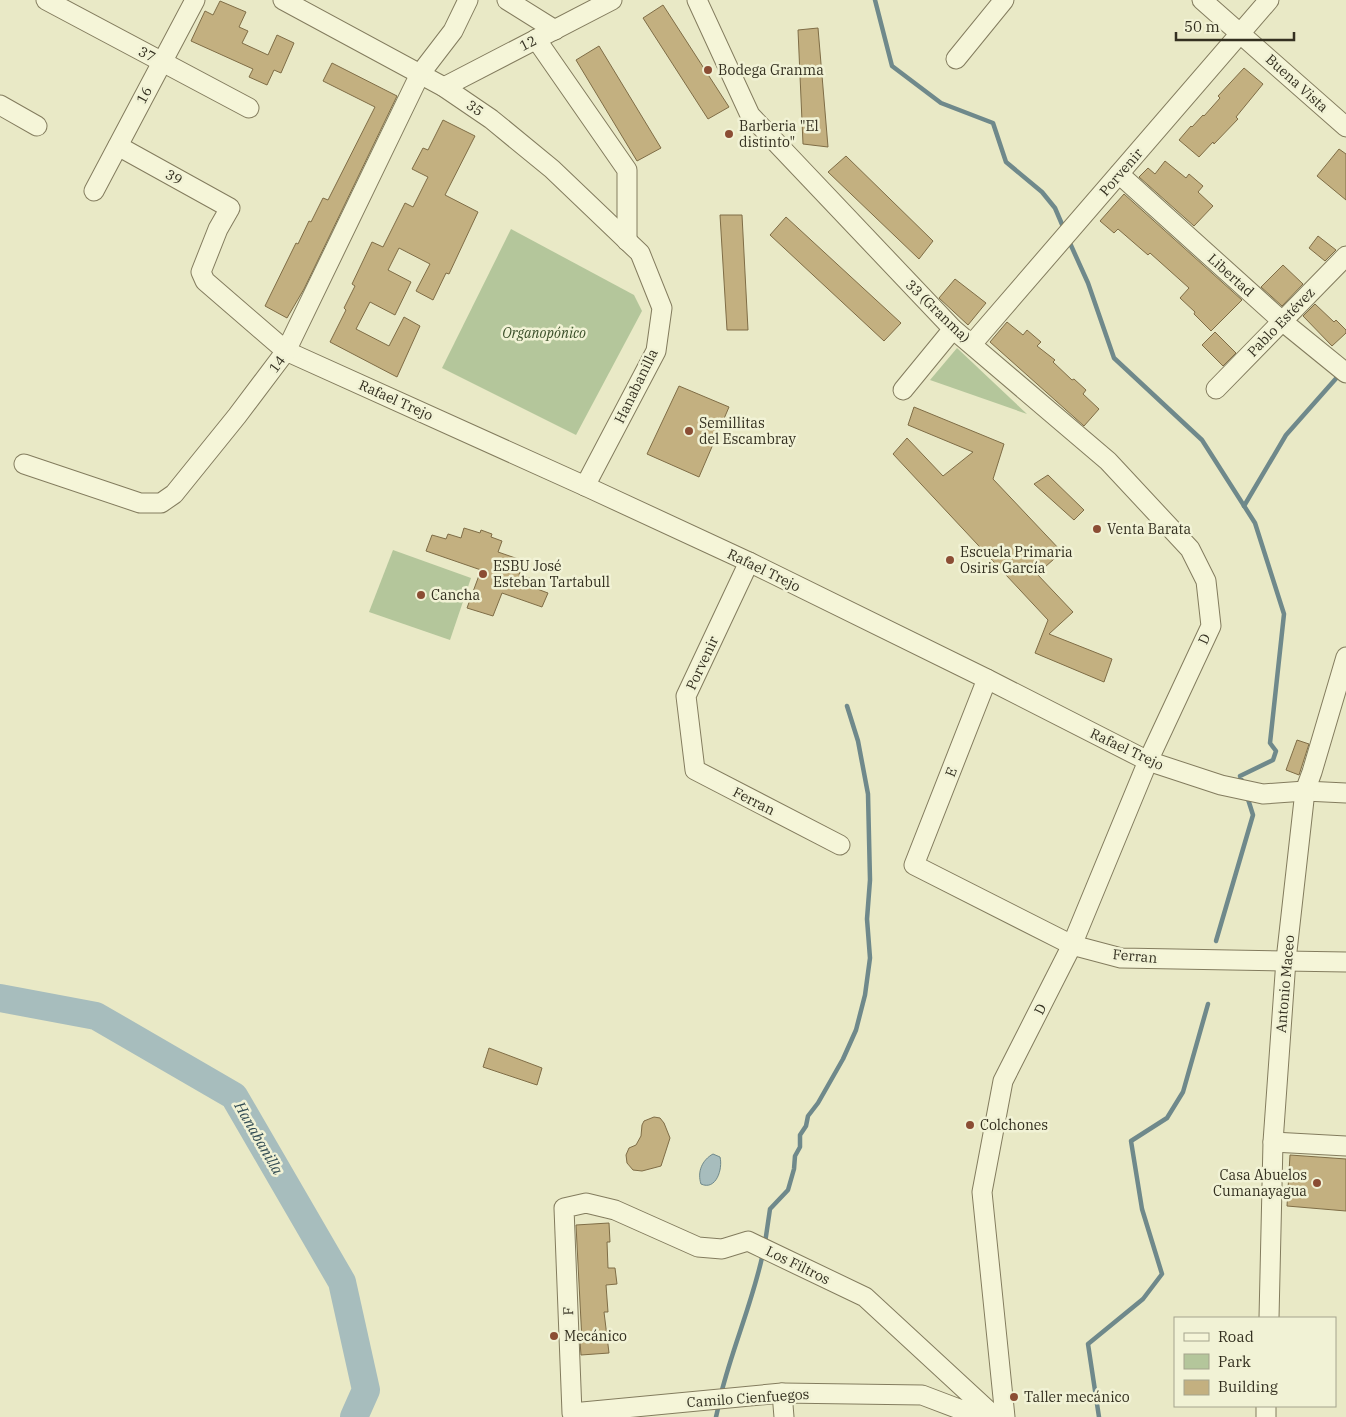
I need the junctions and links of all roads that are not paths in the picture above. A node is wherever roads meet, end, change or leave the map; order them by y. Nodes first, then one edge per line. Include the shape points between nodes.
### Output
1 (46, 0) edge
2 (195, 0) edge
3 (283, 0) edge
4 (468, 0) edge
5 (506, 0) edge
6 (612, 0) edge
7 (697, 0) edge
8 (1004, 0) edge
9 (1202, 0) edge
10 (1269, 0) edge
11 (554, 30) junction
12 (1240, 33) junction
13 (536, 39) junction
14 (956, 59) dead end
15 (162, 62) junction
16 (420, 74) junction
17 (444, 86) junction
18 (0, 105) edge
19 (249, 108) dead end
20 (37, 126) dead end
21 (1346, 127) edge
22 (118, 146) junction
23 (1119, 174) junction
24 (94, 190) dead end
25 (634, 247) junction
26 (1346, 256) edge
27 (205, 281) joint
28 (1282, 321) junction
29 (953, 329) junction
30 (972, 344) junction
31 (286, 351) junction
32 (1342, 369) edge
33 (1216, 389) dead end
34 (903, 390) dead end
35 (24, 464) dead end
36 (585, 486) junction
37 (749, 562) junction
38 (1210, 626) joint
39 (1346, 657) edge
40 (987, 679) junction
41 (1148, 761) junction
42 (695, 770) joint
43 (1305, 790) junction
44 (1346, 793) edge
45 (840, 845) dead end
46 (914, 865) joint
47 (1072, 945) junction
48 (1286, 960) junction
49 (1346, 962) edge
50 (1273, 1142) junction
51 (1346, 1146) edge
52 (564, 1208) joint
53 (1268, 1317) edge
54 (782, 1393) junction
55 (572, 1413) joint
56 (784, 1417) edge
57 (980, 1417) edge
58 (995, 1417) edge
59 (1005, 1417) edge

1 - 15 street, 37
2 - 15 street, 16
3 - 16 street, 35
4 - 16 street, 14 via 453,31
5 - 11 street
6 - 11 street, 12
7 - 29 street, 33 (Granma) via 750,115
8 - 14 street
9 - 12 street, Buena Vista
10 - 12 street, Porvenir
11 - 13 street, 12
12 - 21 street, Buena Vista
12 - 23 street, Porvenir
13 - 17 street, 12
13 - 25 street via 627,170
15 - 19 street, 37
15 - 22 street, 16
16 - 17 street, 35
16 - 31 street, 14
17 - 25 street, 35 via 552,169
18 - 20 street
22 - 24 street, 16
22 - 27 street, 39 via 230,208 201,272
23 - 28 street, Libertad
23 - 30 street, Porvenir
25 - 36 street, Hanabanilla via 662,308 656,352
26 - 28 street, Pablo Estévez
27 - 31 street, Rafael Trejo
28 - 32 street, Libertad
28 - 33 street, Pablo Estévez
29 - 30 street, 33 (Granma)
29 - 34 street
30 - 38 street, 33 (Granma) via 1108,461 1190,549 1206,581
31 - 35 street, 14 via 174,494 161,503 140,503
31 - 36 street, Rafael Trejo
36 - 37 street, Rafael Trejo
37 - 40 street, Rafael Trejo
37 - 42 street, Porvenir via 686,696
38 - 41 street, D
39 - 43 street, Antonio Maceo
40 - 41 street, Rafael Trejo
40 - 46 street, E
41 - 43 street, Rafael Trejo via 1221,785 1263,794
41 - 47 street, D
42 - 45 street, Ferran
43 - 44 street, Rafael Trejo
43 - 48 street, Antonio Maceo
46 - 47 street, Ferran
47 - 48 street, Ferran via 1121,958
47 - 59 street, D via 1004,1082 982,1192
48 - 49 street, Ferran
48 - 50 street, Antonio Maceo
50 - 51 street
50 - 53 street, Antonio Maceo
52 - 55 street, F
52 - 58 street, Los Filtros via 586,1203 615,1210 698,1247 722,1249 748,1241 865,1297
54 - 55 street, Camilo Cienfuegos
54 - 56 street
54 - 57 street, Camilo Cienfuegos via 922,1395

